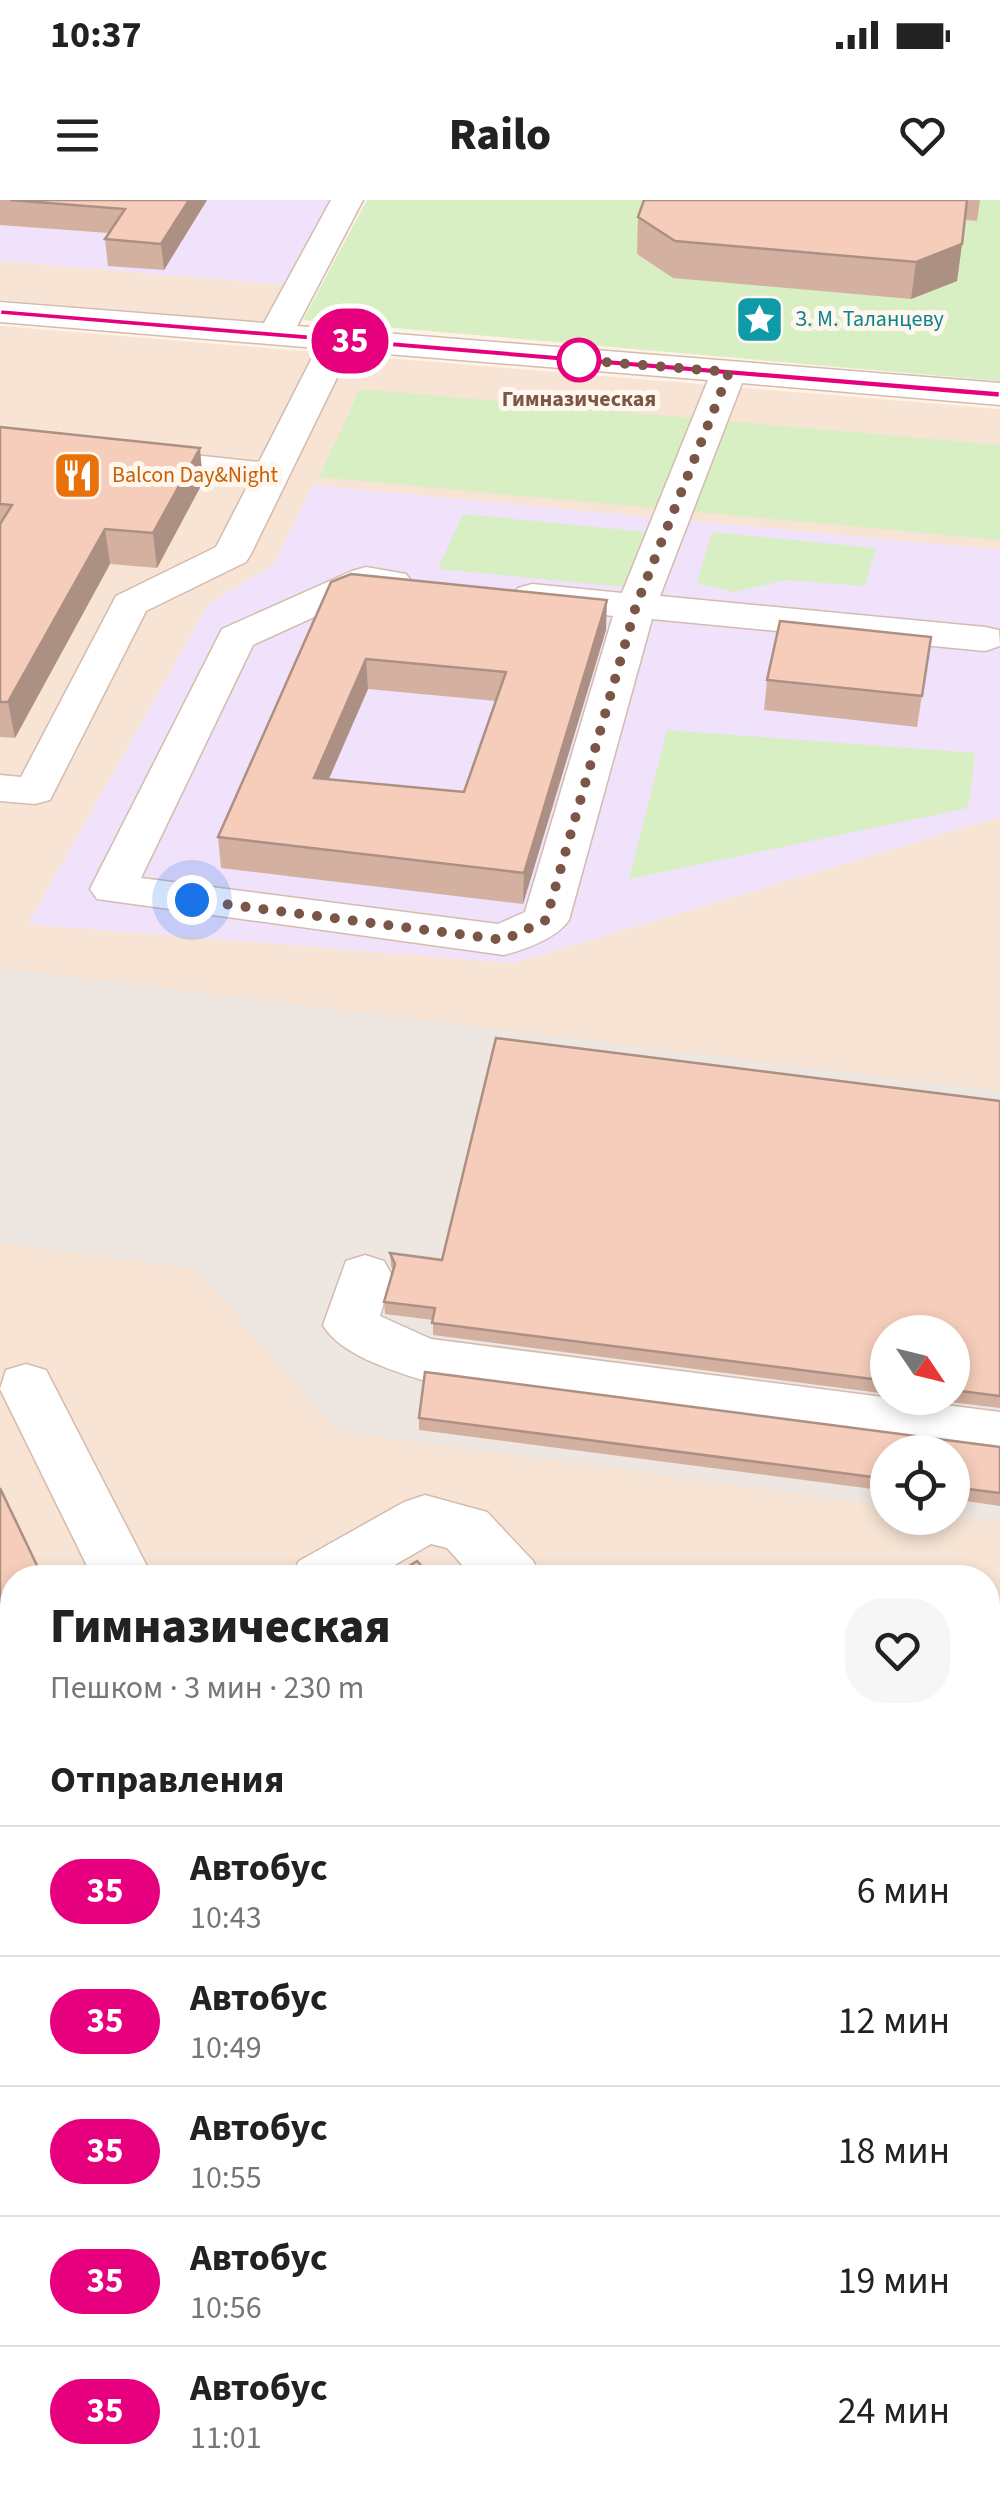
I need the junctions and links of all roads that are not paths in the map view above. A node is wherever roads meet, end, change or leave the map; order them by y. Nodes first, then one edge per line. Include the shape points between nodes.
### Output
1 (347, 200) edge
2 (0, 312) edge
3 (275, 335) junction
4 (338, 340) junction
5 (729, 372) junction
6 (1000, 394) edge
7 (0, 445) edge
8 (272, 474) junction
9 (424, 585) edge
10 (501, 593) edge
11 (636, 606) junction
12 (984, 639) dead end
13 (0, 788) edge
14 (365, 1275) dead end
15 (26, 1385) dead end
16 (1000, 1434) edge
17 (116, 1565) edge
18 (343, 1565) edge
19 (500, 1565) edge

1 - 3 street
2 - 3 street
3 - 4 street
4 - 5 street
4 - 8 street
5 - 6 street
5 - 11 street
7 - 8 street
8 - 13 street via 232,554 130,604 34,791
9 - 11 street via 366,579 236,638 113,889 504,940 546,920
10 - 11 street
11 - 12 street
14 - 16 street via 350,1325 422,1359
15 - 17 street
18 - 19 street via 426,1519 466,1528

